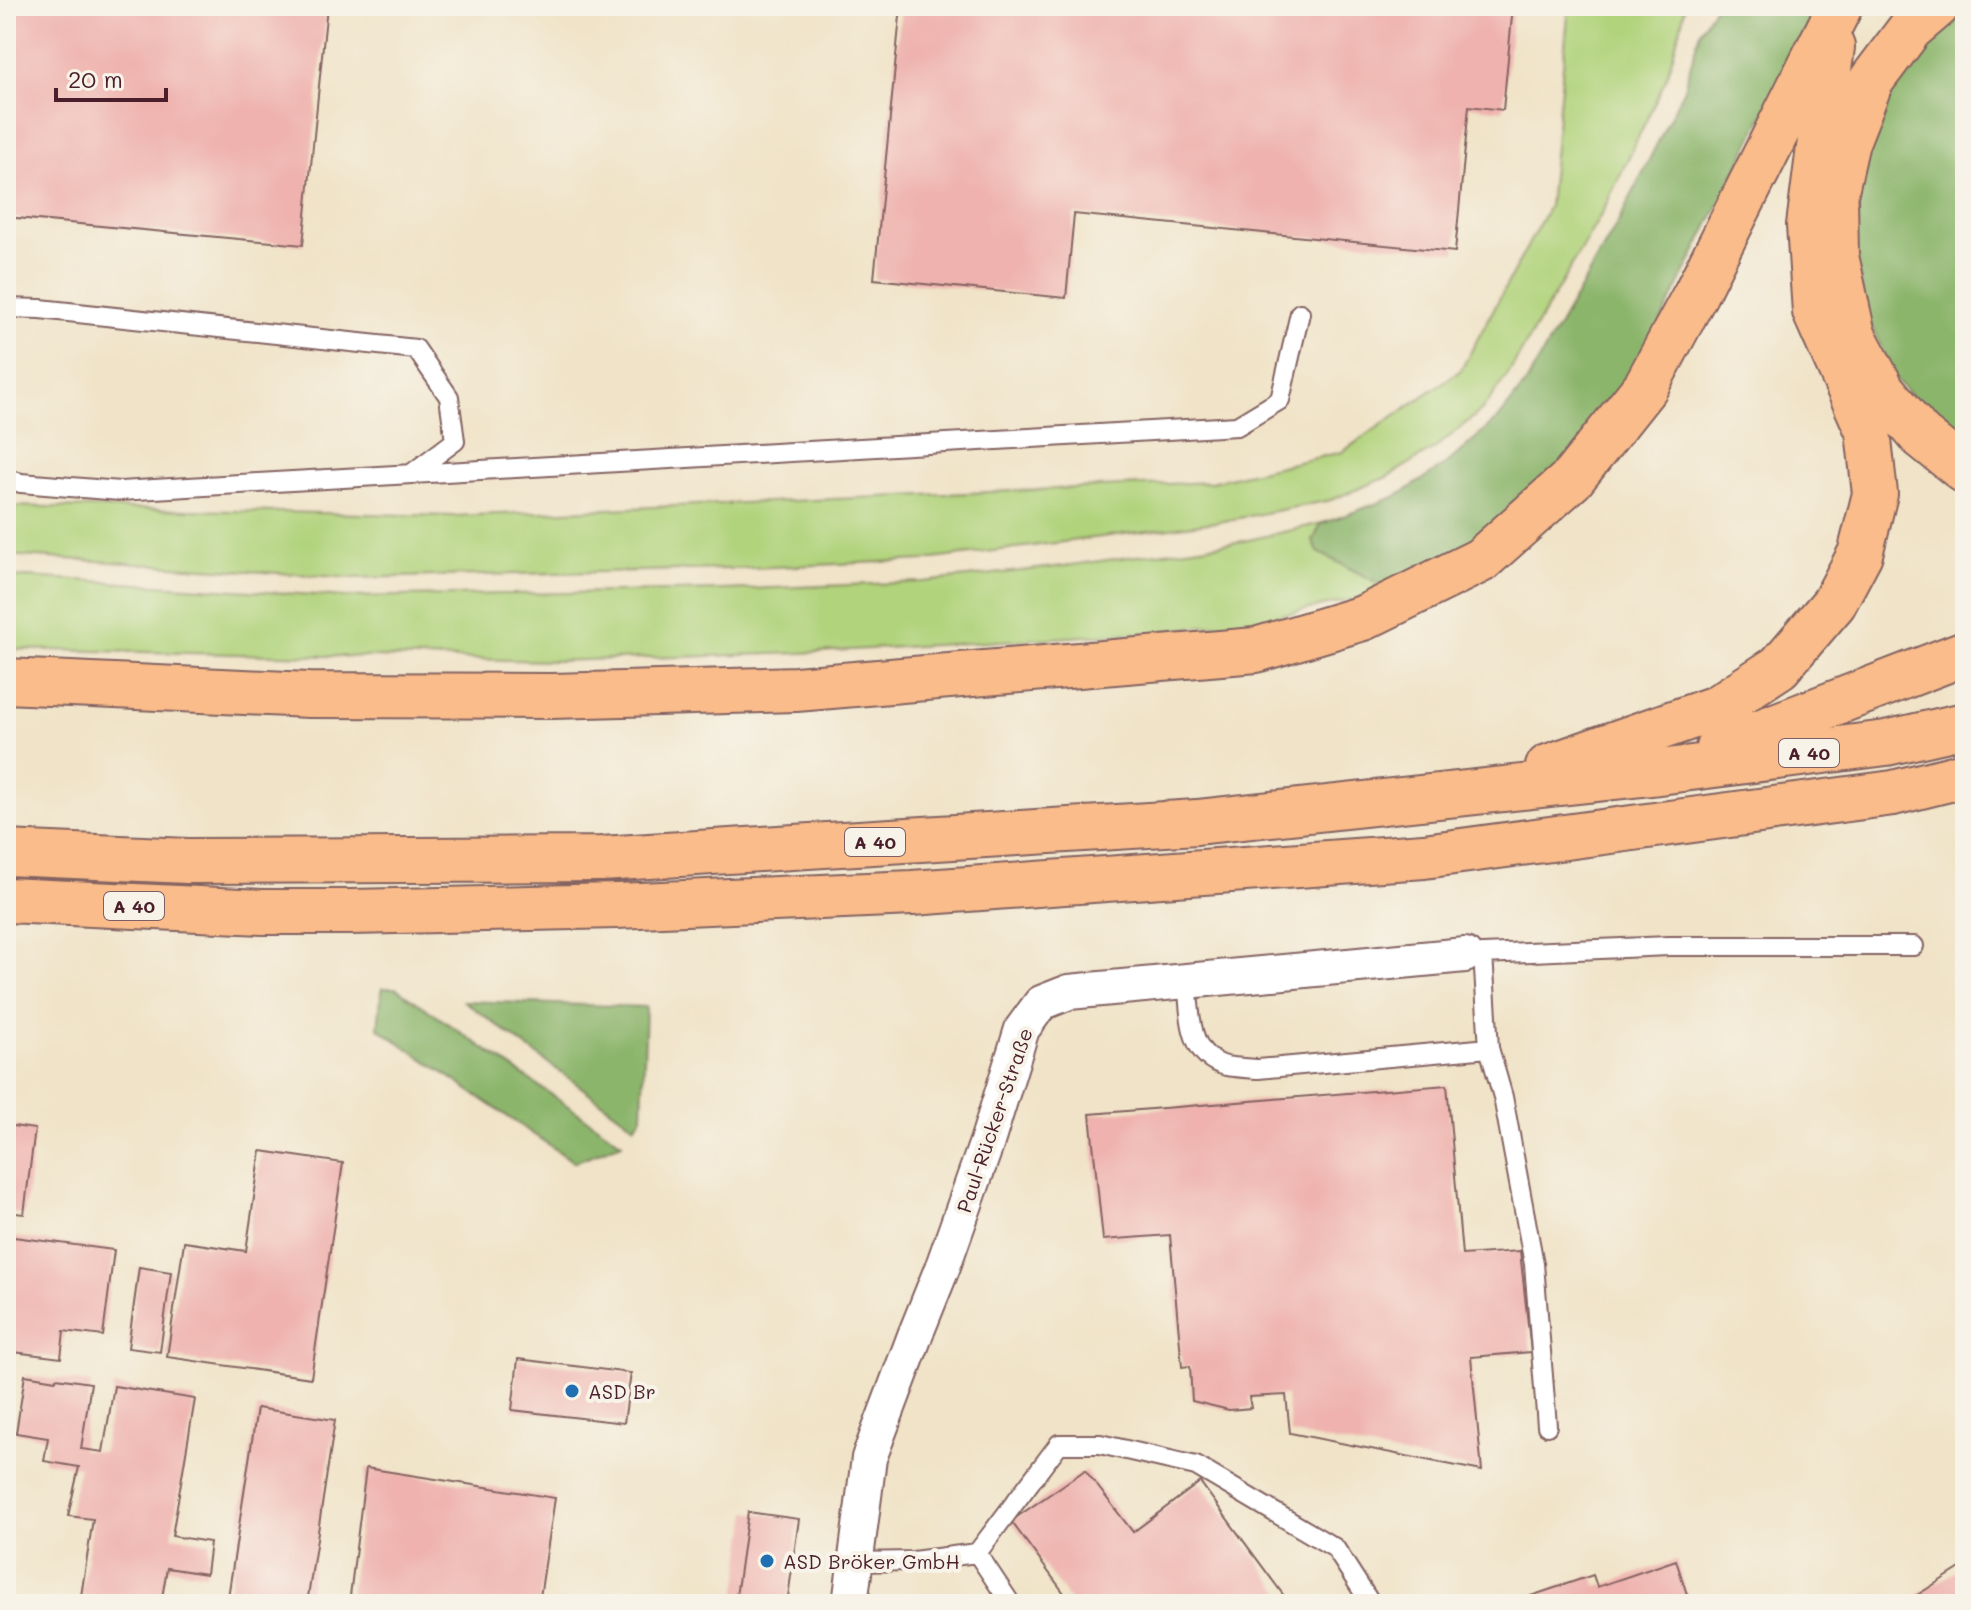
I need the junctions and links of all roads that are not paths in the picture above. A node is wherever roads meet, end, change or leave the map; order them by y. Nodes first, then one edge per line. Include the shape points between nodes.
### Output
1 (1937, 6) edge
2 (1838, 12) edge
3 (6, 308) edge
4 (1300, 313) dead end
5 (1965, 471) edge
6 (411, 474) junction
7 (6, 479) edge
8 (1965, 653) edge
9 (18, 681) edge
10 (1965, 725) edge
11 (1652, 773) junction
12 (1965, 775) edge
13 (1472, 793) junction
14 (1893, 793) junction
15 (1965, 795) edge
16 (6, 853) edge
17 (6, 900) edge
18 (1914, 946) dead end
19 (1474, 955) junction
20 (1187, 981) junction
21 (1489, 1048) junction
22 (1547, 1426) dead end
23 (977, 1553) junction
24 (856, 1562) junction
25 (850, 1604) edge
26 (1011, 1604) edge
27 (1371, 1604) edge

1 - 5 highway via 1910,29 1871,81 1847,142 1835,195 1836,256 1853,335 1883,391 1920,435
2 - 9 highway via 1646,386 1572,479 1481,560 1363,618 1256,650 796,689 309,695
2 - 13 highway via 1809,225 1815,312 1868,431 1875,494 1860,554 1834,603 1779,667 1716,708
3 - 6 lane via 416,349 449,397 455,441
4 - 6 lane via 1280,400 1237,426
6 - 7 lane via 120,491
8 - 11 highway
10 - 11 highway, A 40 via 1886,743
11 - 13 highway, A 40
12 - 14 highway, A 40
13 - 16 highway, A 40 via 1197,822 601,859 188,861
14 - 15 highway
14 - 17 highway, A 40 via 1424,856 912,893 351,912
18 - 19 lane via 1669,946
19 - 20 street, Paul-Rücker-Straße
19 - 21 lane
20 - 21 lane via 1195,1040 1206,1056 1227,1066 1258,1069
20 - 24 street, Paul-Rücker-Straße via 1069,992 1041,1003 1022,1029 943,1266 869,1458
21 - 22 lane via 1534,1264
23 - 24 lane
23 - 26 lane
23 - 27 lane via 1059,1444 1100,1444 1196,1466 1335,1548
24 - 25 street, Paul-Rücker-Straße

